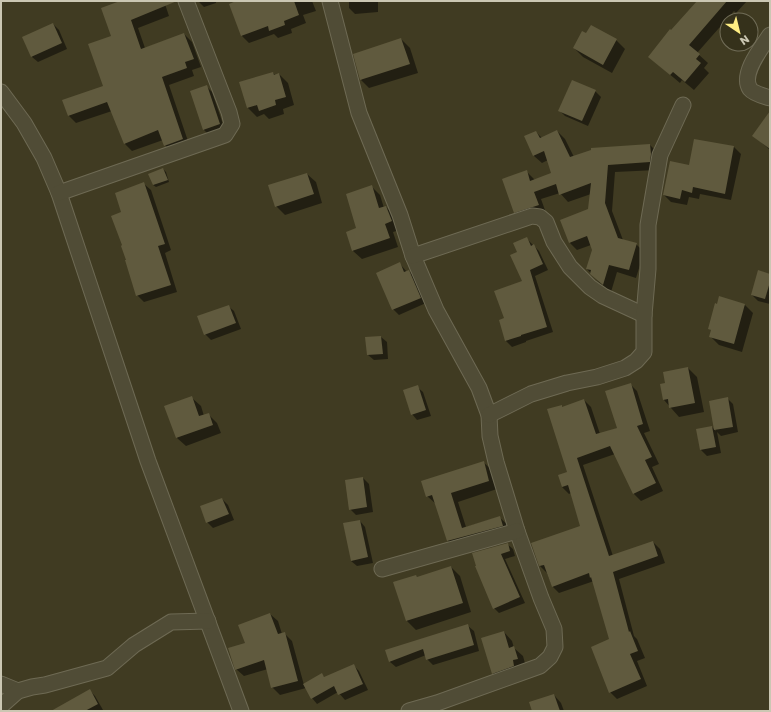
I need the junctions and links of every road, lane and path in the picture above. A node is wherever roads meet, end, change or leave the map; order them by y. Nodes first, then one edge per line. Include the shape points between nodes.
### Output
1 (186, 1) edge
2 (330, 1) edge
3 (770, 35) edge
4 (1, 92) edge
5 (770, 98) edge
6 (683, 105) dead end
7 (59, 193) junction
8 (413, 256) junction
9 (644, 315) junction
10 (489, 415) junction
11 (517, 531) junction
12 (382, 569) dead end
13 (208, 621) junction
14 (1, 684) edge
15 (18, 691) junction
16 (1, 706) edge
17 (241, 711) edge
18 (409, 711) edge

1 - 7 street via 229,112 232,124 225,135
2 - 8 street via 359,113 400,215
3 - 5 street via 755,56 749,70 748,81 750,89
4 - 7 street via 24,123 44,158
6 - 9 street via 660,155 648,225
7 - 13 street via 148,461
8 - 9 street via 532,216 540,217 546,222 554,242 570,267 590,287 602,296
8 - 10 street via 436,310 478,388
9 - 10 street via 644,352 636,362 597,377 531,394
10 - 11 street via 490,436 496,462
11 - 12 street
11 - 18 street via 554,629 555,647 550,657 540,666
13 - 15 street via 171,622 134,645 107,668
13 - 17 street
14 - 15 street
15 - 16 street

